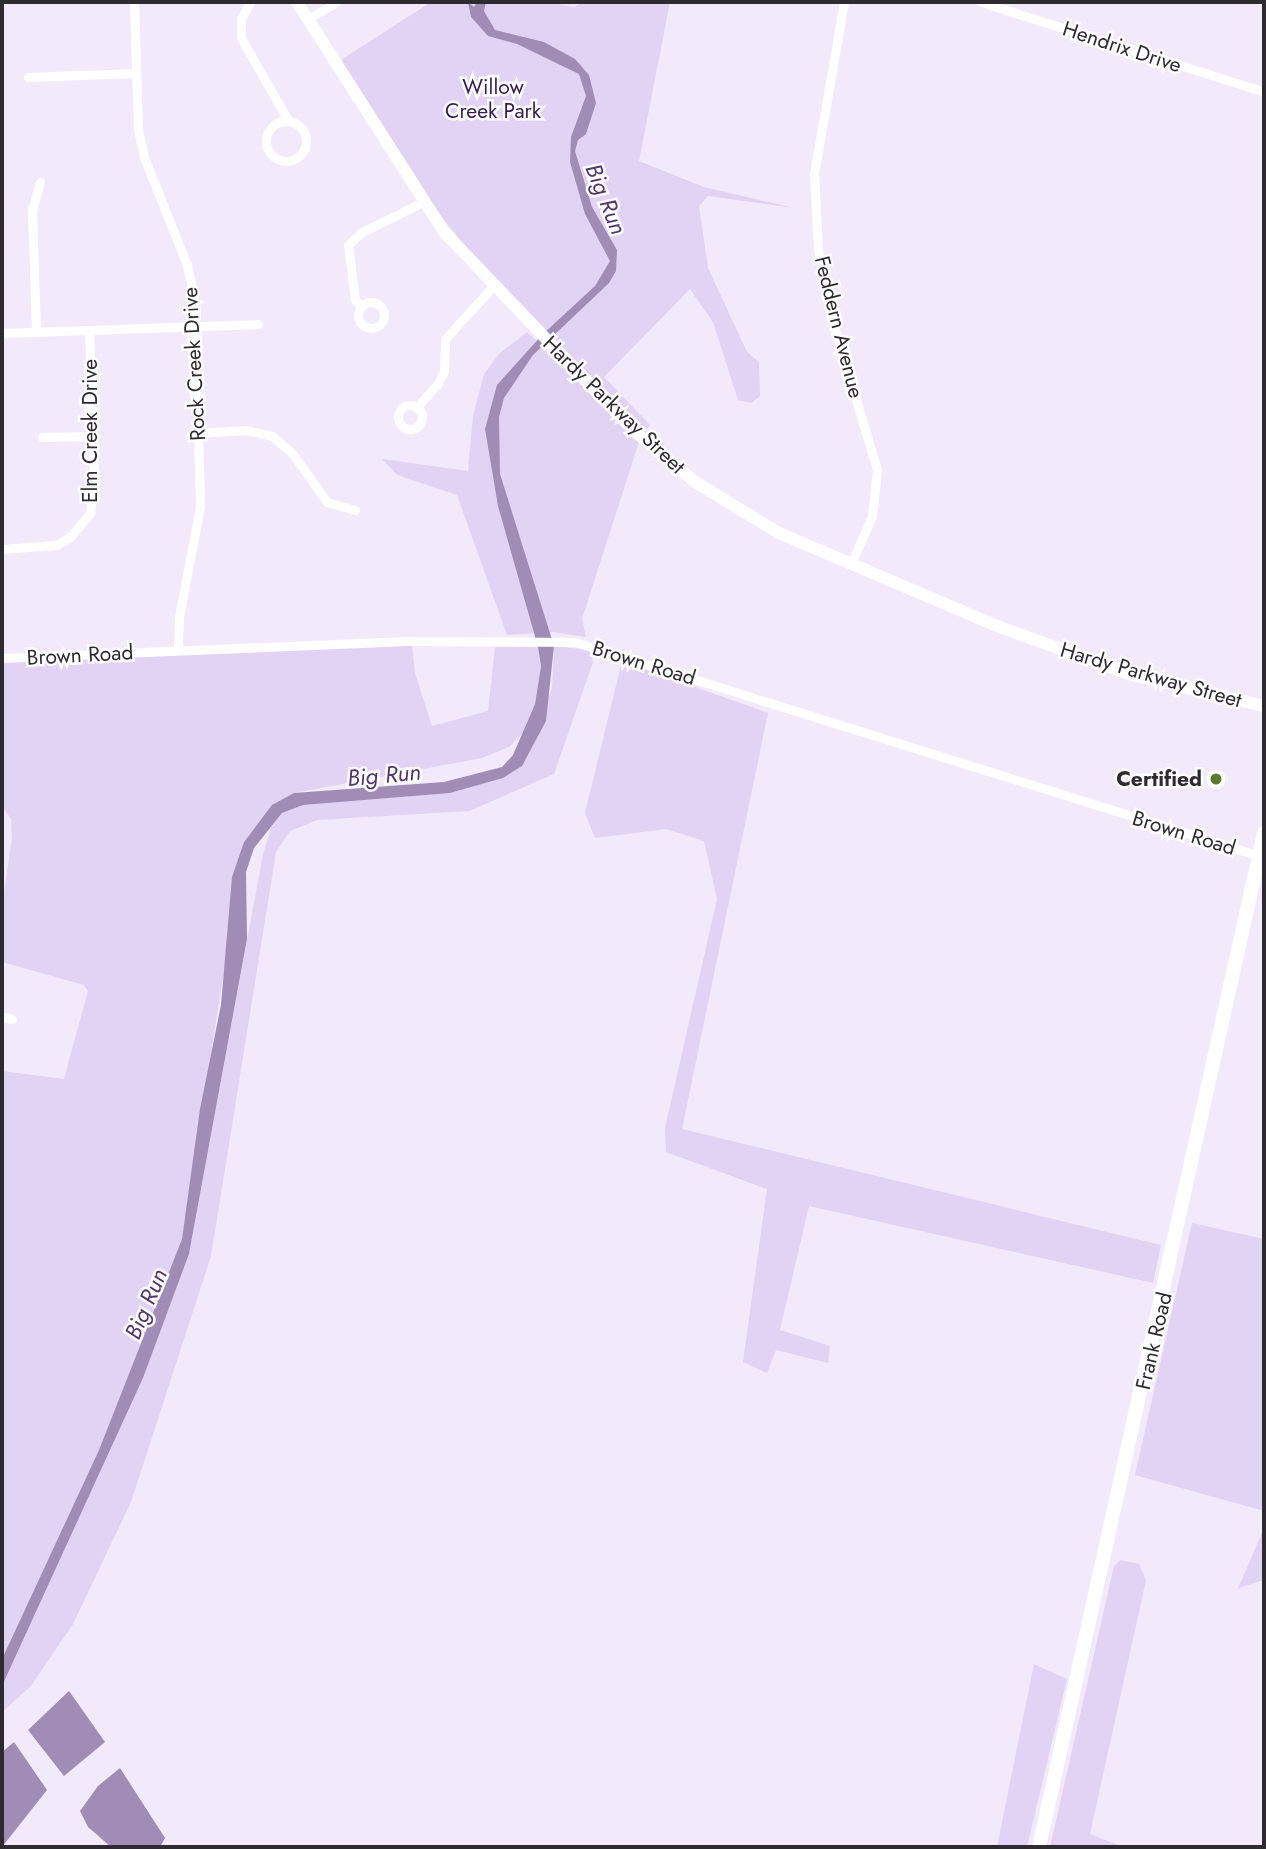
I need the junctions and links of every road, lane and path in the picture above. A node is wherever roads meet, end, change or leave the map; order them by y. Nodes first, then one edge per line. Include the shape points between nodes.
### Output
1 (134, 2) edge
2 (297, 2) edge
3 (336, 2) edge
4 (844, 2) edge
5 (981, 2) edge
6 (251, 3) edge
7 (308, 19) junction
8 (136, 73) junction
9 (28, 77) dead end
10 (1264, 92) edge
11 (288, 120) junction
12 (40, 182) dead end
13 (422, 202) junction
14 (493, 286) junction
15 (361, 306) dead end
16 (258, 324) dead end
17 (194, 327) junction
18 (89, 330) junction
19 (36, 331) junction
20 (2, 333) edge
21 (416, 408) dead end
22 (198, 433) junction
23 (92, 436) junction
24 (43, 437) dead end
25 (355, 510) dead end
26 (2, 549) edge
27 (851, 564) junction
28 (178, 650) junction
29 (2, 658) edge
30 (1264, 706) edge
31 (1264, 833) edge
32 (1259, 856) junction
33 (1039, 1847) edge

1 - 8 street, Rock Creek Drive
2 - 7 main road, Hardy Parkway Street
3 - 7 street
4 - 27 street, Feddern Avenue via 814,174 818,249 830,313 877,470 874,508
5 - 10 street, Hendrix Drive
6 - 11 street via 241,19 241,37
7 - 13 main road, Hardy Parkway Street
8 - 9 street
8 - 17 street, Rock Creek Drive via 144,157 187,265
11 - 11 street via 307,140 292,162 285,163 266,147 265,140 276,123
12 - 19 street via 32,210
13 - 14 main road, Hardy Parkway Street
13 - 15 street via 362,232 348,245 355,299
14 - 21 street via 445,338 444,371 438,386
14 - 27 main road, Hardy Parkway Street via 635,432 695,482 754,520
16 - 17 street
17 - 18 street
17 - 22 street, Rock Creek Drive
18 - 19 street
18 - 23 street, Elm Creek Drive
19 - 20 street
22 - 25 street via 246,430 272,436 292,453 327,502
22 - 28 street, Rock Creek Drive via 200,506 179,617
23 - 24 street
23 - 26 street, Elm Creek Drive via 94,497 81,526 56,545
27 - 30 main road, Hardy Parkway Street via 1062,651 1132,675
28 - 29 street, Brown Road
28 - 32 street, Brown Road via 530,640 603,649
31 - 32 main road, Frank Road
32 - 33 main road, Frank Road

